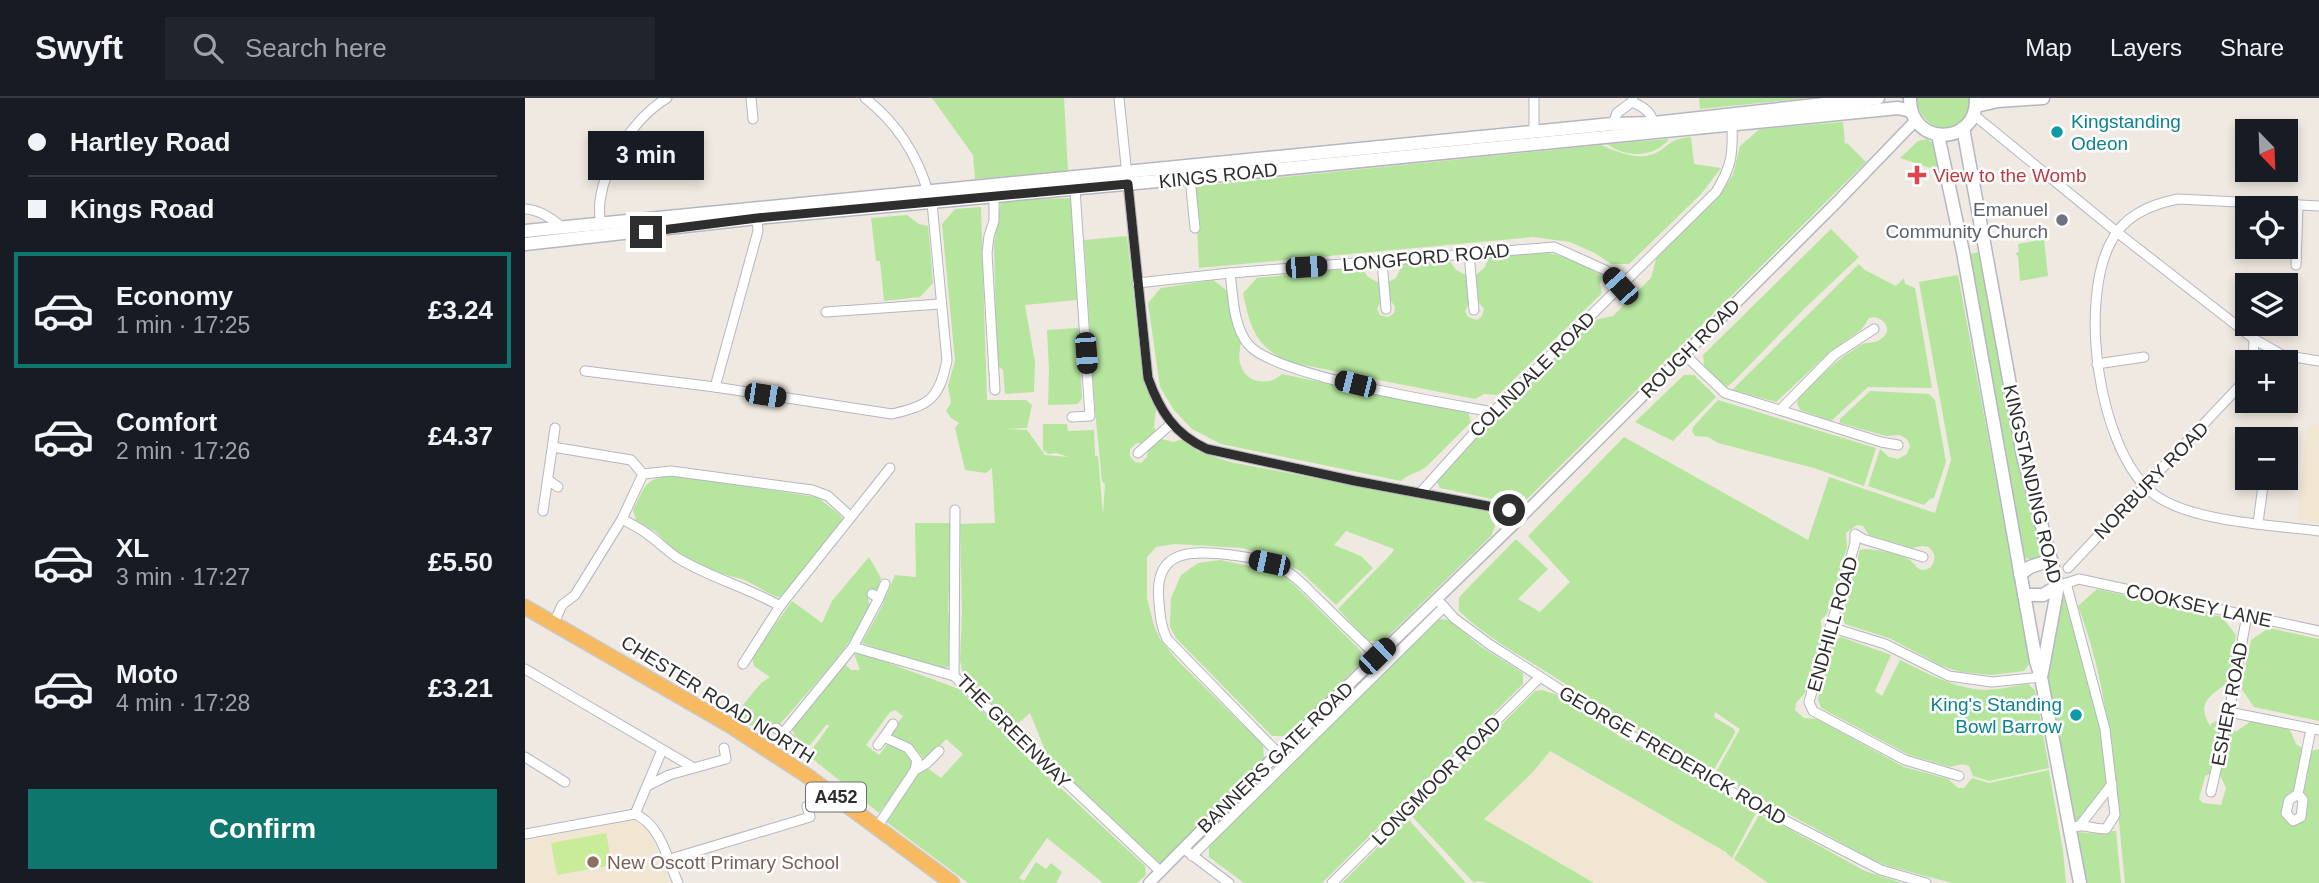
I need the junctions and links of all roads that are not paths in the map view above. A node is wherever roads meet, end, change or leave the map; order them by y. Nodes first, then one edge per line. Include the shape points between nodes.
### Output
1 (667, 98) edge
2 (751, 98) edge
3 (866, 98) edge
4 (1119, 98) edge
5 (1534, 98) edge
6 (1878, 98) edge
7 (2043, 98) edge
8 (1633, 100) edge
9 (1975, 106) edge
10 (1912, 110) edge
11 (753, 118) dead end
12 (1732, 124) junction
13 (1655, 127) junction
14 (1963, 128) junction
15 (1612, 130) junction
16 (1534, 132) junction
17 (1938, 135) junction
18 (1127, 178) junction
19 (1190, 178) junction
20 (1075, 189) junction
21 (993, 196) junction
22 (930, 197) junction
23 (2235, 202) edge
24 (2298, 205) edge
25 (2319, 206) edge
26 (525, 209) edge
27 (757, 218) junction
28 (600, 223) junction
29 (562, 227) junction
30 (1195, 228) dead end
31 (525, 231) edge
32 (2118, 233) junction
33 (525, 244) edge
34 (1986, 249) junction
35 (1962, 252) junction
36 (1469, 253) junction
37 (2296, 259) edge
38 (1382, 261) junction
39 (2296, 265) dead end
40 (1230, 273) junction
41 (1137, 283) junction
42 (1620, 286) junction
43 (940, 304) junction
44 (1386, 309) dead end
45 (1474, 310) dead end
46 (826, 312) dead end
47 (1874, 329) dead end
48 (2254, 340) junction
49 (2254, 350) edge
50 (2273, 350) edge
51 (1683, 354) junction
52 (2144, 358) dead end
53 (2298, 358) edge
54 (2319, 361) edge
55 (2097, 364) junction
56 (585, 371) dead end
57 (715, 387) junction
58 (995, 390) dead end
59 (2235, 391) edge
60 (1780, 410) junction
61 (1493, 412) junction
62 (1072, 417) dead end
63 (1172, 423) junction
64 (555, 428) dead end
65 (1898, 445) dead end
66 (553, 447) junction
67 (1138, 453) dead end
68 (883, 472) dead end
69 (643, 474) junction
70 (548, 480) junction
71 (2145, 485) junction
72 (558, 487) dead end
73 (2262, 490) edge
74 (1420, 493) junction
75 (955, 510) dead end
76 (544, 511) dead end
77 (1522, 515) junction
78 (851, 517) junction
79 (622, 519) junction
80 (2258, 523) junction
81 (2319, 531) edge
82 (1923, 557) dead end
83 (2052, 560) junction
84 (2068, 568) junction
85 (1463, 574) joint
86 (2020, 574) junction
87 (2079, 579) junction
88 (885, 584) dead end
89 (2062, 585) junction
90 (2024, 595) junction
91 (1441, 603) junction
92 (780, 606) junction
93 (525, 607) edge
94 (2247, 615) junction
95 (554, 623) junction
96 (1830, 627) junction
97 (2319, 631) edge
98 (853, 647) junction
99 (1377, 656) junction
100 (743, 664) dead end
101 (525, 669) edge
102 (954, 676) junction
103 (1540, 677) junction
104 (2041, 677) junction
105 (2229, 712) junction
106 (893, 724) dead end
107 (2315, 729) edge
108 (791, 740) dead end
109 (724, 748) dead end
110 (662, 750) junction
111 (939, 751) dead end
112 (1278, 753) junction
113 (525, 757) edge
114 (694, 768) junction
115 (915, 770) junction
116 (1959, 776) dead end
117 (565, 782) dead end
118 (2112, 783) junction
119 (649, 785) junction
120 (2211, 792) dead end
121 (2298, 794) dead end
122 (807, 806) dead end
123 (635, 814) junction
124 (2075, 826) junction
125 (877, 827) junction
126 (525, 834) edge
127 (1182, 847) junction
128 (1192, 856) junction
129 (667, 860) junction
130 (1161, 872) junction
131 (678, 883) edge
132 (952, 883) edge
133 (1149, 883) edge
134 (1229, 883) edge
135 (1332, 883) edge
136 (1926, 883) edge
137 (2080, 883) edge

1 - 28 street via 638,124 618,151 605,181
2 - 11 street
3 - 22 street via 907,142
4 - 18 street
5 - 16 street
6 - 13 main road, KINGS ROAD
7 - 9 main road
8 - 13 street via 1653,117
8 - 15 street via 1617,113
9 - 14 main road
9 - 32 street
10 - 12 main road, KINGS ROAD
10 - 17 main road via 1925,130
10 - 51 street, ROUGH ROAD
12 - 13 main road, KINGS ROAD
12 - 42 street, COLINDALE ROAD via 1733,157 1716,192
13 - 15 main road, KINGS ROAD
14 - 17 main road
14 - 34 main road, KINGSTANDING ROAD
15 - 16 main road, KINGS ROAD
15 - 19 main road, KINGS ROAD
16 - 18 main road, KINGS ROAD
17 - 35 main road, KINGSTANDING ROAD
18 - 19 main road, KINGS ROAD
18 - 20 main road, KINGS ROAD
18 - 22 main road, KINGS ROAD
18 - 41 street
19 - 30 street
20 - 21 main road, KINGS ROAD
20 - 62 street via 1090,416
21 - 22 main road, KINGS ROAD
21 - 58 street via 994,221 987,253
22 - 27 main road, KINGS ROAD
22 - 28 main road, KINGS ROAD
22 - 43 street
23 - 32 street via 2158,203 2130,219
24 - 25 street
26 - 29 street
27 - 33 main road, KINGS ROAD
27 - 57 street via 758,231
28 - 29 main road, KINGS ROAD
29 - 31 main road, KINGS ROAD
32 - 48 street
32 - 55 street via 2105,255 2097,292
34 - 35 main road
34 - 83 main road, KINGSTANDING ROAD via 2023,456
35 - 86 main road, KINGSTANDING ROAD
36 - 38 street, LONGFORD ROAD
36 - 42 street, LONGFORD ROAD via 1554,247 1605,270
36 - 45 street
37 - 39 street
38 - 40 street, LONGFORD ROAD
38 - 44 street
40 - 41 street, LONGFORD ROAD
40 - 61 street via 1238,328 1248,345 1263,357 1379,390
41 - 63 street via 1148,378
42 - 61 street, COLINDALE ROAD
43 - 46 street
43 - 57 street via 947,360 942,383 929,401 917,408 892,414
47 - 60 street via 1834,355
48 - 49 street
48 - 50 street
51 - 60 street via 1716,388
51 - 77 street, ROUGH ROAD
52 - 55 street
53 - 54 street
55 - 71 street via 2119,444
56 - 57 street
59 - 71 street, NORBURY ROAD
60 - 65 street
61 - 74 street, COLINDALE ROAD
63 - 67 street
63 - 74 street via 1190,441 1207,449
64 - 66 street
66 - 69 street via 631,460
66 - 70 street
68 - 78 street
69 - 78 street via 671,471 812,490 828,496
69 - 79 street
70 - 72 street
70 - 76 street
71 - 80 street via 2179,509
71 - 84 street, NORBURY ROAD
73 - 80 street
74 - 77 street
75 - 102 street, THE GREENWAY
77 - 85 street, ROUGH ROAD
78 - 92 street
79 - 92 street via 681,560
79 - 95 street
80 - 81 street
82 - 96 street, ENDHILL ROAD via 1859,541
83 - 84 street
83 - 86 main road
83 - 89 main road, KINGSTANDING ROAD
84 - 87 street
85 - 91 street, BANNERS GATE ROAD
86 - 90 main road, KINGSTANDING ROAD
87 - 89 street, COOKSEY LANE
87 - 94 street, COOKSEY LANE
88 - 98 street
89 - 90 main road via 2043,595
89 - 104 main road, KINGSTANDING ROAD
89 - 118 street, KINGSTANDING ROAD via 2105,730
90 - 104 main road, KINGSTANDING ROAD
91 - 99 street, BANNERS GATE ROAD
91 - 103 street, GEORGE FREDERICK ROAD via 1454,618
91 - 128 street, BANNERS GATE ROAD
92 - 100 street
93 - 95 highway, CHESTER ROAD NORTH / A452
94 - 97 street, COOKSEY LANE
94 - 105 street, ESHER ROAD
95 - 125 highway, CHESTER ROAD NORTH / A452 via 731,726
96 - 104 street via 1885,644 1949,676 1992,682
96 - 116 street, ENDHILL ROAD via 1809,702 1813,711 1905,760
98 - 102 street
98 - 108 street via 779,730
99 - 112 street, BANNERS GATE ROAD
99 - 112 street via 1276,565 1201,552 1181,554 1167,564 1158,590 1167,639
101 - 110 street
102 - 130 street, THE GREENWAY
103 - 135 street, LONGMOOR ROAD
103 - 136 street, GEORGE FREDERICK ROAD via 1642,742 1761,808 1881,870
104 - 124 main road, KINGSTANDING ROAD
105 - 107 street
105 - 120 street, ESHER ROAD
106 - 115 street via 881,741 908,748 917,760
107 - 121 street
109 - 114 street via 726,760
110 - 114 street
110 - 119 street
111 - 115 street
112 - 127 street, BANNERS GATE ROAD
113 - 117 street
114 - 119 street
115 - 125 street
118 - 124 street
118 - 124 street, KINGSTANDING ROAD via 2112,823 2106,829
119 - 123 street
122 - 129 street via 810,817
123 - 126 street
123 - 129 street via 655,829
124 - 137 main road
125 - 132 highway, CHESTER ROAD NORTH / A452
127 - 128 street
127 - 130 street, BANNERS GATE ROAD
128 - 134 street
129 - 131 street
130 - 133 street, BANNERS GATE ROAD

